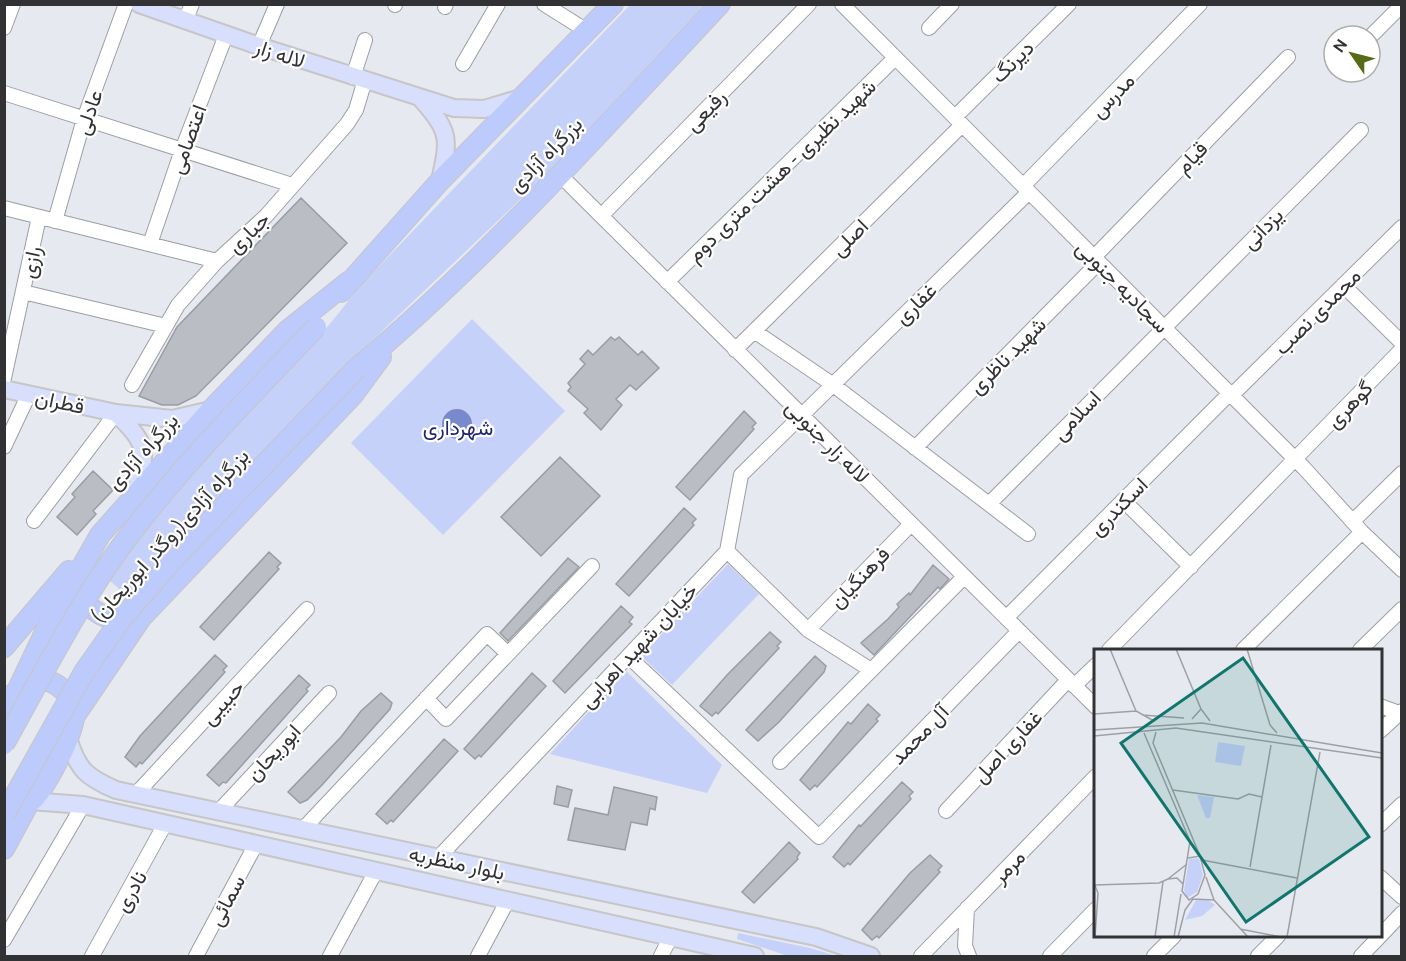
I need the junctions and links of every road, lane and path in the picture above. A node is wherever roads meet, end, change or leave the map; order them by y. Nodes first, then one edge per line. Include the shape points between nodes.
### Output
1 (13, 4) edge
2 (126, 4) edge
3 (139, 4) edge
4 (192, 4) edge
5 (277, 4) edge
6 (498, 4) edge
7 (544, 4) edge
8 (613, 4) edge
9 (720, 4) edge
10 (809, 4) edge
11 (842, 4) edge
12 (952, 4) edge
13 (1069, 4) edge
14 (1200, 4) edge
15 (1401, 5) edge
16 (157, 8) edge
17 (184, 21) junction
18 (1382, 25) edge
19 (4, 28) edge
20 (929, 28) dead end
21 (587, 31) junction
22 (226, 35) junction
23 (365, 40) dead end
24 (259, 46) junction
25 (1288, 57) dead end
26 (896, 58) junction
27 (463, 64) dead end
28 (359, 79) junction
29 (4, 93) edge
30 (521, 98) junction
31 (422, 99) junction
32 (84, 118) junction
33 (958, 121) junction
34 (1361, 130) dead end
35 (182, 150) junction
36 (560, 175) junction
37 (440, 181) junction
38 (292, 185) junction
39 (1026, 189) junction
40 (4, 208) edge
41 (601, 216) junction
42 (39, 217) junction
43 (55, 221) junction
44 (1401, 227) edge
45 (150, 244) junction
46 (1096, 259) junction
47 (217, 261) junction
48 (348, 282) junction
49 (667, 282) junction
50 (1343, 285) junction
51 (23, 292) junction
52 (166, 326) junction
53 (1163, 326) junction
54 (316, 327) joint
55 (400, 331) junction
56 (754, 331) junction
57 (1401, 343) edge
58 (1401, 349) edge
59 (735, 350) junction
60 (357, 368) joint
61 (4, 378) edge
62 (132, 384) dead end
63 (832, 384) junction
64 (4, 389) edge
65 (29, 394) junction
66 (1231, 394) junction
67 (211, 410) junction
68 (116, 413) junction
69 (801, 415) junction
70 (4, 447) edge
71 (915, 448) junction
72 (1296, 459) junction
73 (1401, 473) edge
74 (134, 495) junction
75 (1124, 500) junction
76 (989, 504) junction
77 (33, 521) dead end
78 (911, 524) junction
79 (1358, 527) junction
80 (1028, 534) dead end
81 (100, 535) junction
82 (727, 551) junction
83 (592, 566) dead end
84 (1191, 567) junction
85 (1401, 570) edge
86 (75, 576) junction
87 (964, 577) junction
88 (307, 609) dead end
89 (1401, 609) edge
90 (141, 618) junction
91 (1006, 618) junction
92 (808, 630) junction
93 (1019, 631) junction
94 (4, 647) edge
95 (1111, 649) edge
96 (1245, 649) edge
97 (1362, 649) edge
98 (508, 654) junction
99 (628, 656) junction
100 (1094, 666) edge
101 (871, 670) junction
102 (1071, 683) junction
103 (18, 689) junction
104 (329, 693) dead end
105 (426, 698) junction
106 (4, 706) edge
107 (1094, 706) edge
108 (1382, 707) edge
109 (1401, 713) edge
110 (74, 717) junction
111 (1382, 729) edge
112 (68, 738) junction
113 (4, 744) edge
114 (780, 762) dead end
115 (1094, 777) edge
116 (136, 795) junction
117 (30, 801) junction
118 (1401, 804) edge
119 (83, 805) junction
120 (4, 807) edge
121 (218, 812) junction
122 (946, 812) dead end
123 (4, 815) edge
124 (1382, 823) edge
125 (165, 824) junction
126 (303, 829) junction
127 (256, 844) junction
128 (4, 849) edge
129 (438, 858) junction
130 (376, 871) junction
131 (1382, 879) edge
132 (1401, 897) edge
133 (508, 900) junction
134 (967, 908) junction
135 (1094, 910) edge
136 (1401, 913) edge
137 (1382, 934) edge
138 (671, 936) junction
139 (1173, 937) edge
140 (1277, 937) edge
141 (1379, 937) edge
142 (4, 940) edge
143 (92, 957) edge
144 (196, 957) edge
145 (330, 957) edge
146 (478, 957) edge
147 (661, 957) edge
148 (755, 957) edge
149 (870, 957) edge
150 (921, 957) edge
151 (969, 957) edge
152 (1050, 957) edge
153 (1154, 957) edge
154 (1258, 957) edge
155 (1361, 957) edge

1 - 19 street
2 - 32 street, عادلی
3 - 16 main road, لاله زار
4 - 17 street
5 - 24 street
6 - 27 street
7 - 21 street
8 - 21 highway, بزرگراه آزادی
9 - 36 highway, بزرگراه آزادی
10 - 41 street, رفیعی
11 - 26 street, سجادیه جنوبی
12 - 20 street
13 - 33 street, دیرنگ
14 - 39 street, مدرس
15 - 18 street
16 - 17 main road, لاله زار
17 - 22 main road, لاله زار
21 - 30 highway, بزرگراه آزادی
22 - 24 main road, لاله زار
22 - 35 street, اعتصامی
23 - 28 street, جباری
24 - 28 main road, لاله زار
25 - 46 street, قیام
26 - 33 street, سجادیه جنوبی
26 - 49 street, شهید نظیری - هشت متری دوم
28 - 31 main road, لاله زار
28 - 38 street, جباری via 356,110
29 - 32 street
30 - 31 main road, لاله زار via 468,110
30 - 37 highway, بزرگراه آزادی
31 - 37 main road via 446,132
32 - 35 street
32 - 43 street, عادلی
33 - 39 street, سجادیه جنوبی
33 - 56 street, اصلی
34 - 53 street, یزدانی
35 - 38 street
35 - 45 street, اعتصامی
36 - 41 street, لاله زار جنوبی
36 - 55 highway, بزرگراه آزادی
37 - 48 highway, بزرگراه آزادی
38 - 47 street, جباری via 266,216
39 - 46 street, سجادیه جنوبی
39 - 63 street, غفاری
40 - 42 street
41 - 49 street, لاله زار جنوبی
42 - 43 street
42 - 51 street, رازی
43 - 45 street
44 - 50 street, محمدی نصب
45 - 47 street
46 - 53 street, سجادیه جنوبی
46 - 71 street, شهید ناظری
47 - 52 street, جباری via 178,305
48 - 54 highway, بزرگراه آزادی
48 - 67 highway, بزرگراه آزادی via 288,330
49 - 59 street, لاله زار جنوبی
50 - 57 street
50 - 66 street, محمدی نصب
51 - 52 street
51 - 61 street, رازی
52 - 62 street, جباری
53 - 66 street, سجادیه جنوبی
53 - 76 street, اسلامی
54 - 113 highway, بزرگراه آزادی(روگذر ابوریحان), bridge via 191,459 130,534 77,614
55 - 60 highway, بزرگراه آزادی
55 - 90 highway, بزرگراه آزادی via 353,395
56 - 59 street, اصلی
56 - 63 street
58 - 72 street, گوهری
59 - 69 street, لاله زار جنوبی
60 - 123 highway, بزرگراه آزادی(روگذر ابوریحان), bridge via 122,618 84,672
63 - 69 street, غفاری
63 - 71 street
64 - 65 main road, قطران
65 - 68 main road, قطران
65 - 70 street
66 - 72 street, سجادیه جنوبی
66 - 75 street, اسکندری
67 - 68 main road, قطران via 172,419
67 - 74 highway, بزرگراه آزادی
68 - 74 main road via 138,435 146,459
68 - 77 street
69 - 78 street, لاله زار جنوبی
69 - 82 street via 741,475
71 - 76 street
72 - 79 street, سجادیه جنوبی
72 - 84 street, گوهری
73 - 79 street
74 - 81 highway, بزرگراه آزادی
75 - 84 street
75 - 91 street, اسکندری
76 - 80 street
78 - 87 street, لاله زار جنوبی
78 - 92 street, فرهنگیان
79 - 85 street, سجادیه جنوبی
79 - 96 street
81 - 86 highway, بزرگراه آزادی
81 - 94 highway
82 - 92 street
82 - 99 street, خیابان شهید اهرابی
83 - 98 street
84 - 95 street, گوهری
86 - 90 highway via 82,598 98,614 118,622
86 - 103 highway, بزرگراه آزادی
87 - 91 street, لاله زار جنوبی
87 - 101 street
88 - 116 street, حبیبی
89 - 97 street
90 - 110 highway, بزرگراه آزادی
91 - 93 street, لاله زار جنوبی
92 - 101 street
93 - 99 street, آل محمد via 819,837
93 - 102 street, لاله زار جنوبی
98 - 105 street via 487,634
98 - 105 street via 446,719
99 - 129 street, خیابان شهید اهرابی
100 - 102 street, غفاری اصل
101 - 114 street
102 - 107 street, لاله زار جنوبی
102 - 122 street, غفاری اصل
103 - 106 highway, بزرگراه آزادی
103 - 110 highway via 36,680 55,683 68,696
104 - 121 street, ابوریحان
105 - 126 street
108 - 109 street
109 - 111 street
110 - 112 highway, بزرگراه آزادی
112 - 116 main road, بلوار منظریه via 76,762 92,780
112 - 117 highway, بزرگراه آزادی
115 - 134 street, مرمر
116 - 121 main road, بلوار منظریه
117 - 119 main road, بلوار منظریه
117 - 120 highway via 13,809
117 - 128 highway
118 - 124 street
119 - 125 main road, بلوار منظریه
119 - 142 street
121 - 126 main road, بلوار منظریه
125 - 127 main road, بلوار منظریه
125 - 143 street, نادری
126 - 129 main road, بلوار منظریه
127 - 130 main road, بلوار منظریه
127 - 144 street, سمائی
129 - 149 main road, بلوار منظریه via 816,937
130 - 133 main road, بلوار منظریه
130 - 145 street
131 - 132 street
133 - 138 main road, بلوار منظریه
133 - 146 street
134 - 150 street, مرمر
134 - 151 street via 965,946
135 - 152 street
136 - 137 street
138 - 147 street
138 - 148 main road, بلوار منظریه
139 - 153 street
140 - 154 street
141 - 155 street

